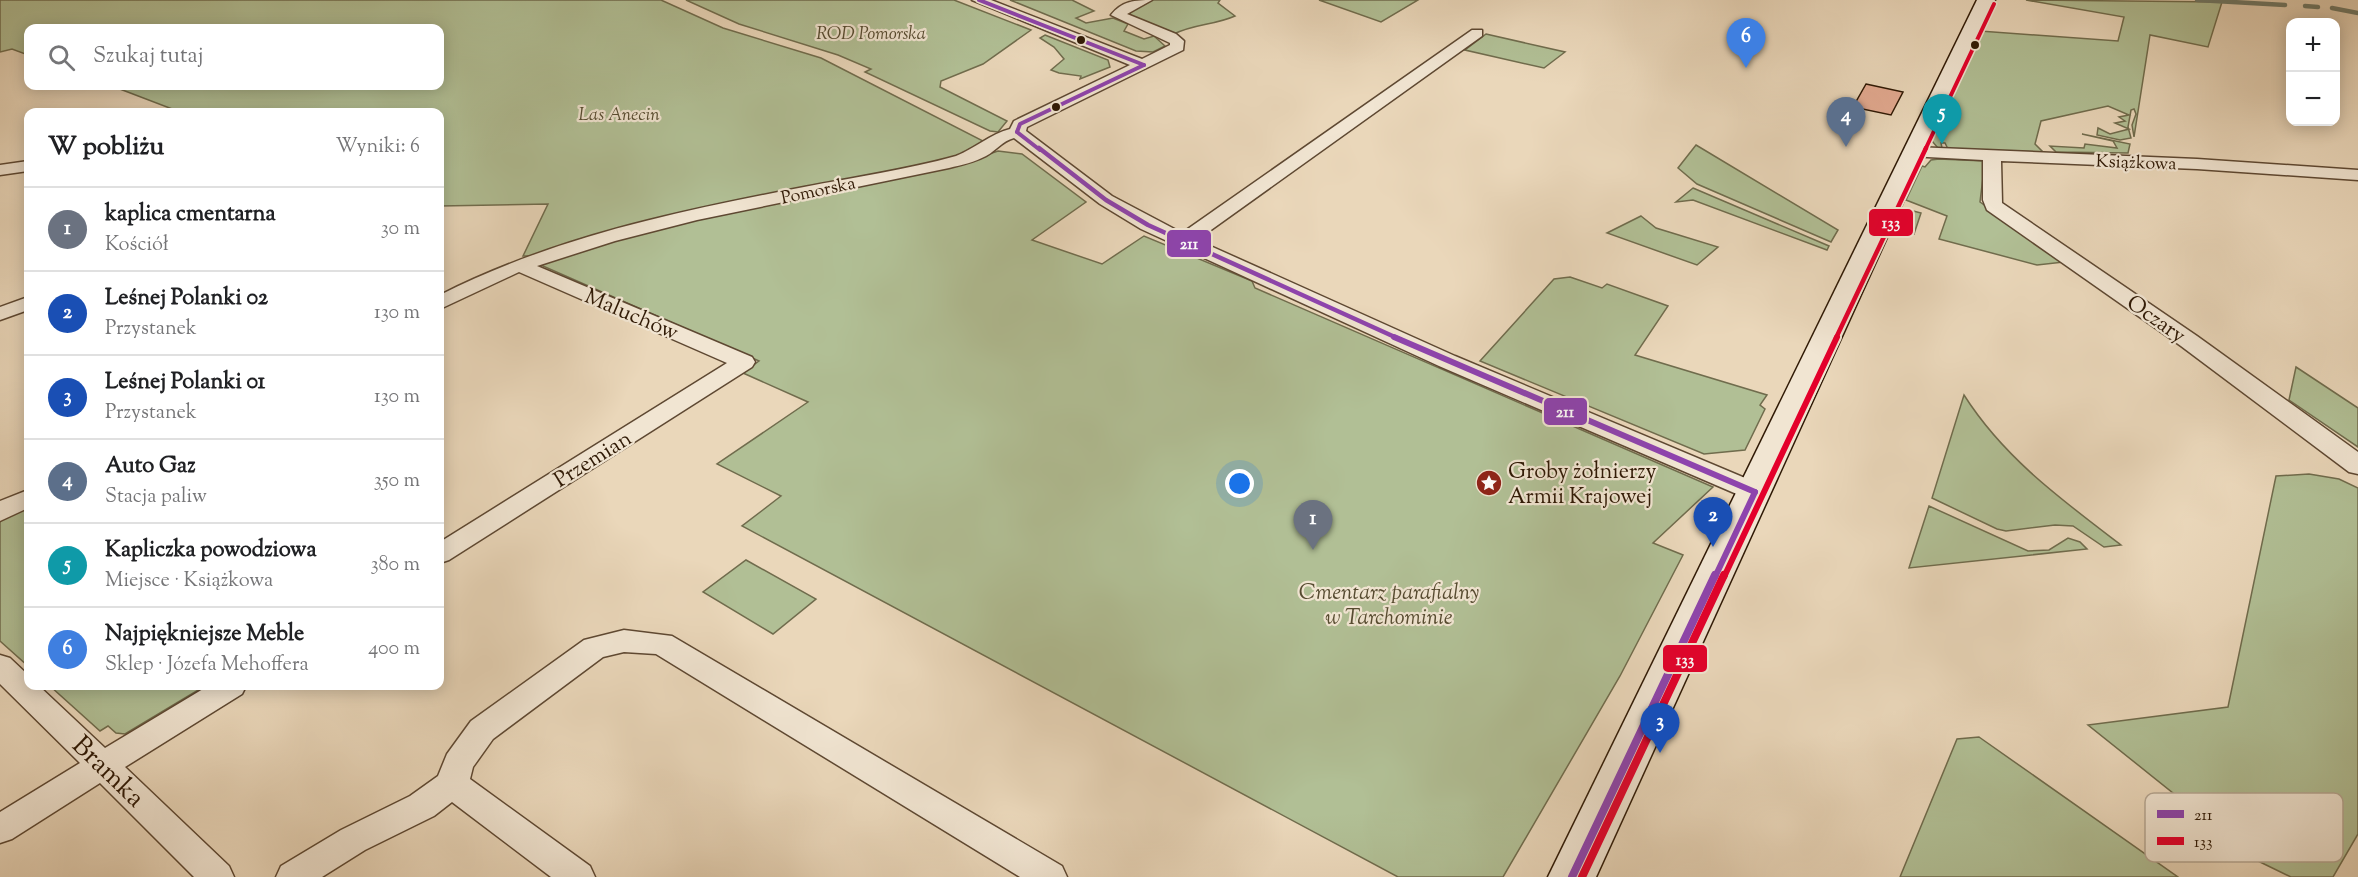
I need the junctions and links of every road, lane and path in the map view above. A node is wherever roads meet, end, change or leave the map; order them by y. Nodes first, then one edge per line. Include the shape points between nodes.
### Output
1 (979, 0) edge
2 (1145, 0) edge
3 (1986, 0) edge
4 (1477, 33) dead end
5 (1144, 64) junction
6 (1017, 132) junction
7 (1915, 152) junction
8 (1990, 156) junction
9 (24, 167) edge
10 (0, 170) edge
11 (2358, 175) edge
12 (1184, 241) junction
13 (519, 265) junction
14 (444, 301) edge
15 (24, 305) edge
16 (0, 314) edge
17 (744, 362) joint
18 (2358, 466) edge
19 (1755, 492) junction
20 (24, 500) edge
21 (0, 512) edge
22 (444, 551) edge
23 (0, 666) edge
24 (24, 689) edge
25 (25, 690) edge
26 (225, 690) edge
27 (103, 766) junction
28 (452, 784) junction
29 (0, 830) edge
30 (217, 877) edge
31 (293, 877) edge
32 (578, 877) edge
33 (1050, 877) edge
34 (1572, 877) edge

1 - 5 street
2 - 5 street, Pomorska via 1123,9 1119,15 1171,37 1178,46
3 - 7 street
4 - 12 street
5 - 6 street, Pomorska via 1020,124
6 - 12 street via 1106,200
6 - 13 street, Pomorska via 998,137 979,153 931,166 693,217
7 - 8 street, Książkowa
7 - 19 street
8 - 11 street, Książkowa
8 - 18 street, Oczary via 1995,171 1990,197 1994,206 2189,341
9 - 10 street
12 - 19 street via 1447,361
13 - 14 street, Pomorska
13 - 17 street, Maluchów
15 - 16 street
17 - 22 street, Przemian
19 - 34 street
20 - 21 street
23 - 24 street, Bramka
25 - 27 street, Bramka
26 - 27 street
27 - 29 street
27 - 30 street, Bramka
28 - 31 street via 422,806 353,840
28 - 32 street
28 - 33 street via 458,763 482,730 594,648 624,641 662,644

